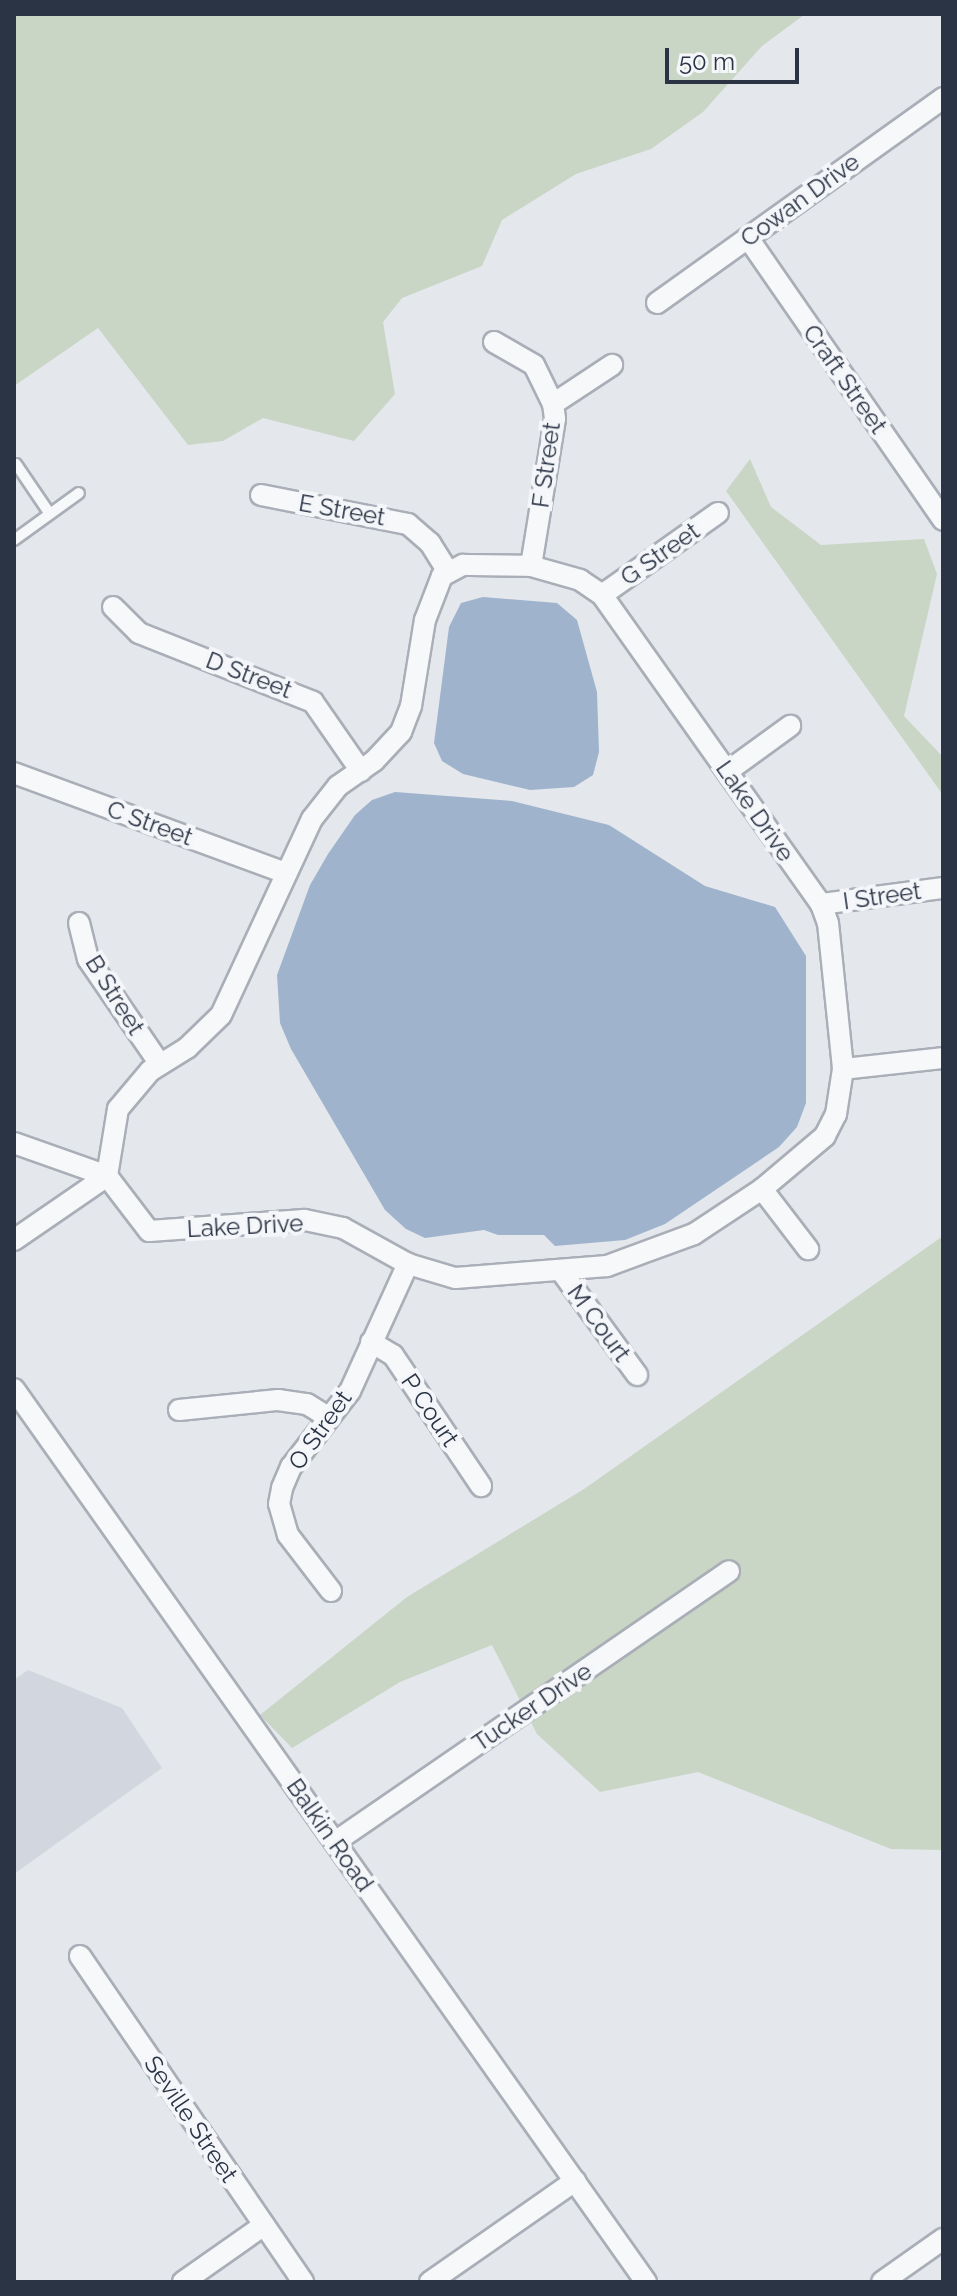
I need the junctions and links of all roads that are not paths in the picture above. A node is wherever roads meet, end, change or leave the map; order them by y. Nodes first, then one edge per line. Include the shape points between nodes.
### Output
1 (939, 108) edge
2 (748, 238) junction
3 (657, 303) dead end
4 (494, 342) dead end
5 (612, 365) dead end
6 (553, 404) junction
7 (16, 464) edge
8 (79, 493) dead end
9 (261, 495) dead end
10 (718, 513) dead end
11 (50, 514) junction
12 (943, 520) edge
13 (14, 540) edge
14 (531, 566) junction
15 (448, 572) junction
16 (602, 595) junction
17 (113, 607) dead end
18 (790, 726) dead end
19 (361, 771) junction
20 (728, 771) junction
21 (14, 773) edge
22 (286, 873) junction
23 (943, 888) edge
24 (821, 904) junction
25 (79, 923) dead end
26 (943, 1058) edge
27 (160, 1064) junction
28 (843, 1069) junction
29 (14, 1143) edge
30 (107, 1176) junction
31 (762, 1189) junction
32 (14, 1240) edge
33 (808, 1249) dead end
34 (408, 1264) junction
35 (561, 1271) junction
36 (371, 1342) junction
37 (637, 1375) dead end
38 (14, 1389) edge
39 (179, 1410) dead end
40 (329, 1418) junction
41 (481, 1486) dead end
42 (729, 1571) dead end
43 (331, 1591) dead end
44 (335, 1842) junction
45 (80, 1956) dead end
46 (575, 2181) junction
47 (264, 2225) junction
48 (943, 2239) edge
49 (183, 2282) edge
50 (303, 2282) edge
51 (430, 2282) edge
52 (646, 2282) edge
53 (882, 2282) edge

1 - 2 street, Cowan Drive
2 - 3 street, Cowan Drive
2 - 12 street, Craft Street
4 - 6 street, F Street via 534,365
5 - 6 street
6 - 14 street, F Street via 555,419
7 - 11 lane
8 - 11 lane
9 - 15 street, E Street via 408,524 430,543
10 - 16 street, G Street
11 - 13 lane
14 - 15 street, Lake Drive via 463,565
14 - 16 street, Lake Drive via 565,573
15 - 19 street via 434,588 425,620 408,718 385,752
16 - 20 street, Lake Drive
17 - 19 street, D Street via 139,633 313,702
18 - 20 street
19 - 22 street via 322,803
20 - 24 street, Lake Drive
21 - 22 street, C Street
22 - 27 street via 221,1015
23 - 24 street, I Street
24 - 28 street, Lake Drive via 828,923
25 - 27 street, B Street via 88,959
26 - 28 street
27 - 30 street via 118,1109
28 - 31 street, Lake Drive via 836,1114 825,1136
29 - 30 street
30 - 32 street
30 - 34 street, Lake Drive via 149,1231 304,1220 343,1228
31 - 33 street
31 - 35 street, Lake Drive via 661,1250 607,1266
34 - 35 street, Lake Drive via 455,1278
34 - 36 street, O Street
35 - 37 street, M Court
36 - 40 street, O Street via 350,1391
36 - 41 street, P Court via 393,1355
38 - 44 street, Balkin Road
39 - 40 street via 278,1400 307,1404
40 - 43 street, O Street via 291,1467 279,1504 288,1535
42 - 44 street, Tucker Drive
44 - 46 street, Balkin Road
45 - 47 street, Seville Street
46 - 51 street
46 - 52 street, Balkin Road
47 - 49 street
47 - 50 street, Seville Street
48 - 53 street

